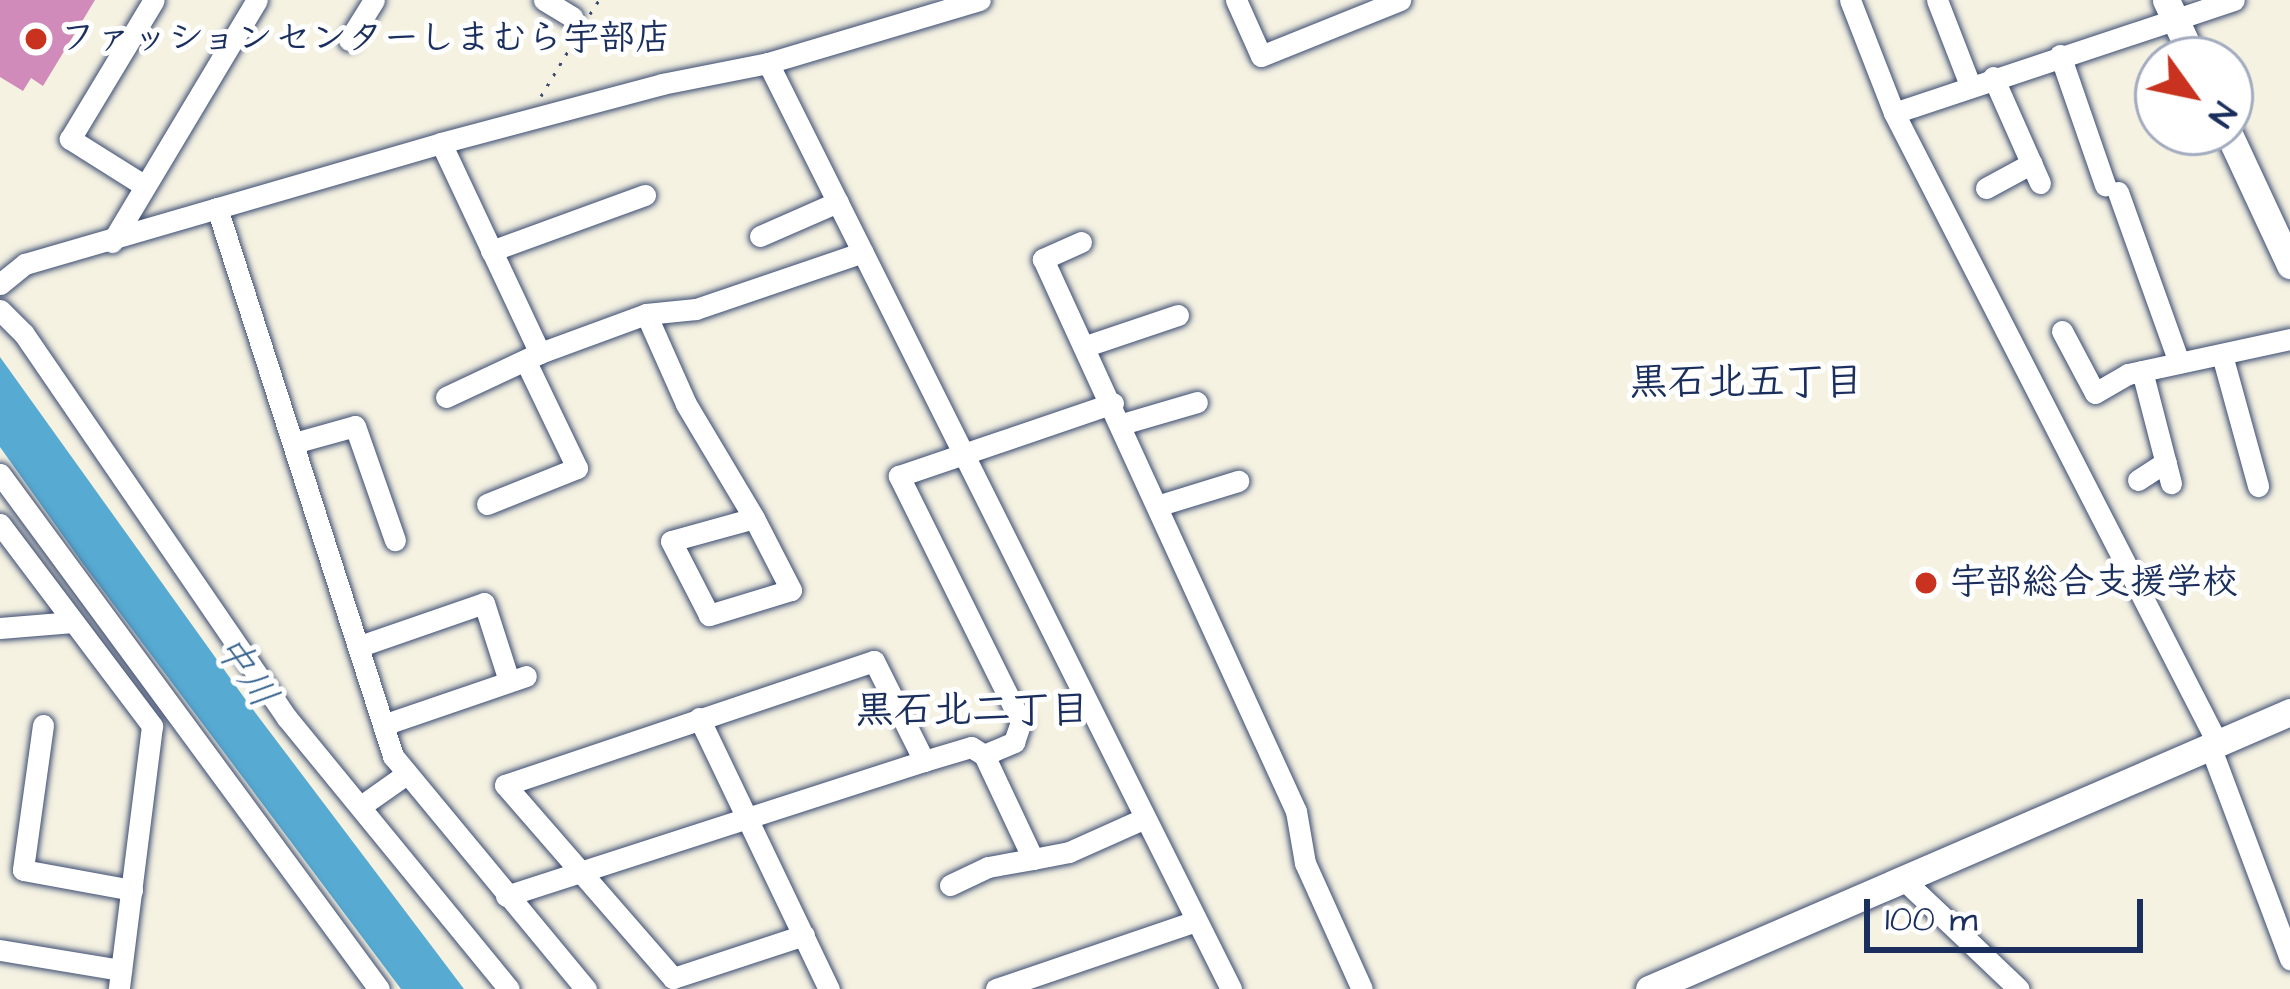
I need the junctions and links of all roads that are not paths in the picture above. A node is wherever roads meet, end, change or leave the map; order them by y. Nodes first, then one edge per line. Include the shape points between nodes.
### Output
1 (154, 0) edge
2 (257, 0) edge
3 (374, 0) edge
4 (545, 0) edge
5 (902, 0) edge
6 (980, 0) edge
7 (1236, 0) edge
8 (1400, 0) edge
9 (1850, 0) edge
10 (1937, 0) edge
11 (2234, 0) edge
12 (2170, 9) edge
13 (926, 15) junction
14 (572, 16) dead end
15 (349, 40) dead end
16 (2060, 55) junction
17 (768, 62) junction
18 (1993, 77) junction
19 (1970, 86) junction
20 (1894, 113) junction
21 (441, 142) junction
22 (2239, 156) edge
23 (145, 186) junction
24 (1986, 188) dead end
25 (646, 195) dead end
26 (838, 202) junction
27 (217, 208) junction
28 (760, 236) dead end
29 (112, 242) junction
30 (1081, 242) dead end
31 (491, 251) junction
32 (863, 253) junction
33 (2290, 265) edge
34 (0, 284) edge
35 (0, 310) edge
36 (646, 314) junction
37 (1178, 315) dead end
38 (2062, 331) dead end
39 (2290, 339) edge
40 (1086, 346) junction
41 (2222, 355) junction
42 (533, 357) junction
43 (2179, 362) junction
44 (2142, 371) junction
45 (446, 397) dead end
46 (1197, 402) dead end
47 (1117, 413) junction
48 (294, 443) junction
49 (958, 452) junction
50 (0, 474) edge
51 (2138, 480) dead end
52 (1238, 482) dead end
53 (2258, 485) dead end
54 (487, 504) dead end
55 (1160, 506) junction
56 (754, 518) junction
57 (0, 524) edge
58 (394, 540) dead end
59 (73, 622) junction
60 (0, 628) edge
61 (360, 646) junction
62 (2290, 712) edge
63 (699, 718) junction
64 (43, 725) dead end
65 (383, 725) junction
66 (2214, 744) junction
67 (984, 755) junction
68 (924, 761) junction
69 (405, 775) junction
70 (361, 806) junction
71 (746, 818) junction
72 (1145, 818) junction
73 (1033, 859) junction
74 (580, 872) junction
75 (1904, 880) junction
76 (950, 885) dead end
77 (132, 890) junction
78 (506, 896) junction
79 (1196, 921) junction
80 (804, 935) junction
81 (0, 950) edge
82 (2290, 959) edge
83 (120, 980) edge
84 (2014, 988) edge
85 (379, 989) edge
86 (509, 989) edge
87 (586, 989) edge
88 (829, 989) edge
89 (996, 989) edge
90 (1231, 989) edge
91 (1362, 989) edge
92 (1649, 989) edge

1 - 23 street via 70,139
2 - 23 street
3 - 15 street
4 - 14 street
5 - 13 street
6 - 13 street
7 - 8 street via 1261,56
9 - 20 street
10 - 19 street
11 - 12 street
12 - 16 street
13 - 17 street
16 - 18 street
16 - 43 street
17 - 21 street
17 - 26 street
18 - 19 street
18 - 24 street via 2036,173
19 - 20 street
20 - 66 street
21 - 27 street
21 - 31 street
22 - 33 street
23 - 29 street
25 - 31 street
26 - 28 street
26 - 32 street
27 - 29 street
27 - 48 street
29 - 34 street via 25,264
30 - 40 street via 1043,259
31 - 42 street
32 - 36 street via 696,309
32 - 49 street
35 - 70 street via 287,718
36 - 42 street
36 - 56 street via 686,404
37 - 40 street
38 - 44 street via 2095,393
39 - 41 street
40 - 47 street
41 - 43 street
41 - 53 street
42 - 45 street
42 - 54 street via 577,468
43 - 44 street
44 - 51 street via 2168,472
46 - 47 street
47 - 49 street
47 - 55 street
48 - 58 street via 355,426
48 - 61 street
49 - 67 street via 899,476 1022,722 1014,742
49 - 72 street
50 - 85 street
52 - 55 street
55 - 91 street via 1296,812 1305,863
56 - 56 street via 671,542 710,615 791,590
57 - 59 street
59 - 60 street
59 - 77 street via 152,727
61 - 65 street
61 - 65 street via 484,603 518,679
62 - 66 street
63 - 68 street via 874,661
63 - 71 street
63 - 74 street via 505,785
64 - 77 street via 23,870
65 - 69 street
66 - 75 street
66 - 82 street
67 - 68 street via 971,747
67 - 73 street
68 - 71 street
69 - 70 street
69 - 78 street
70 - 86 street
71 - 74 street
71 - 80 street
72 - 73 street
72 - 79 street
73 - 76 street
74 - 78 street
74 - 80 street via 673,978
75 - 84 street
75 - 92 street
77 - 83 street
78 - 87 street
79 - 89 street
79 - 90 street
80 - 88 street
81 - 83 street

